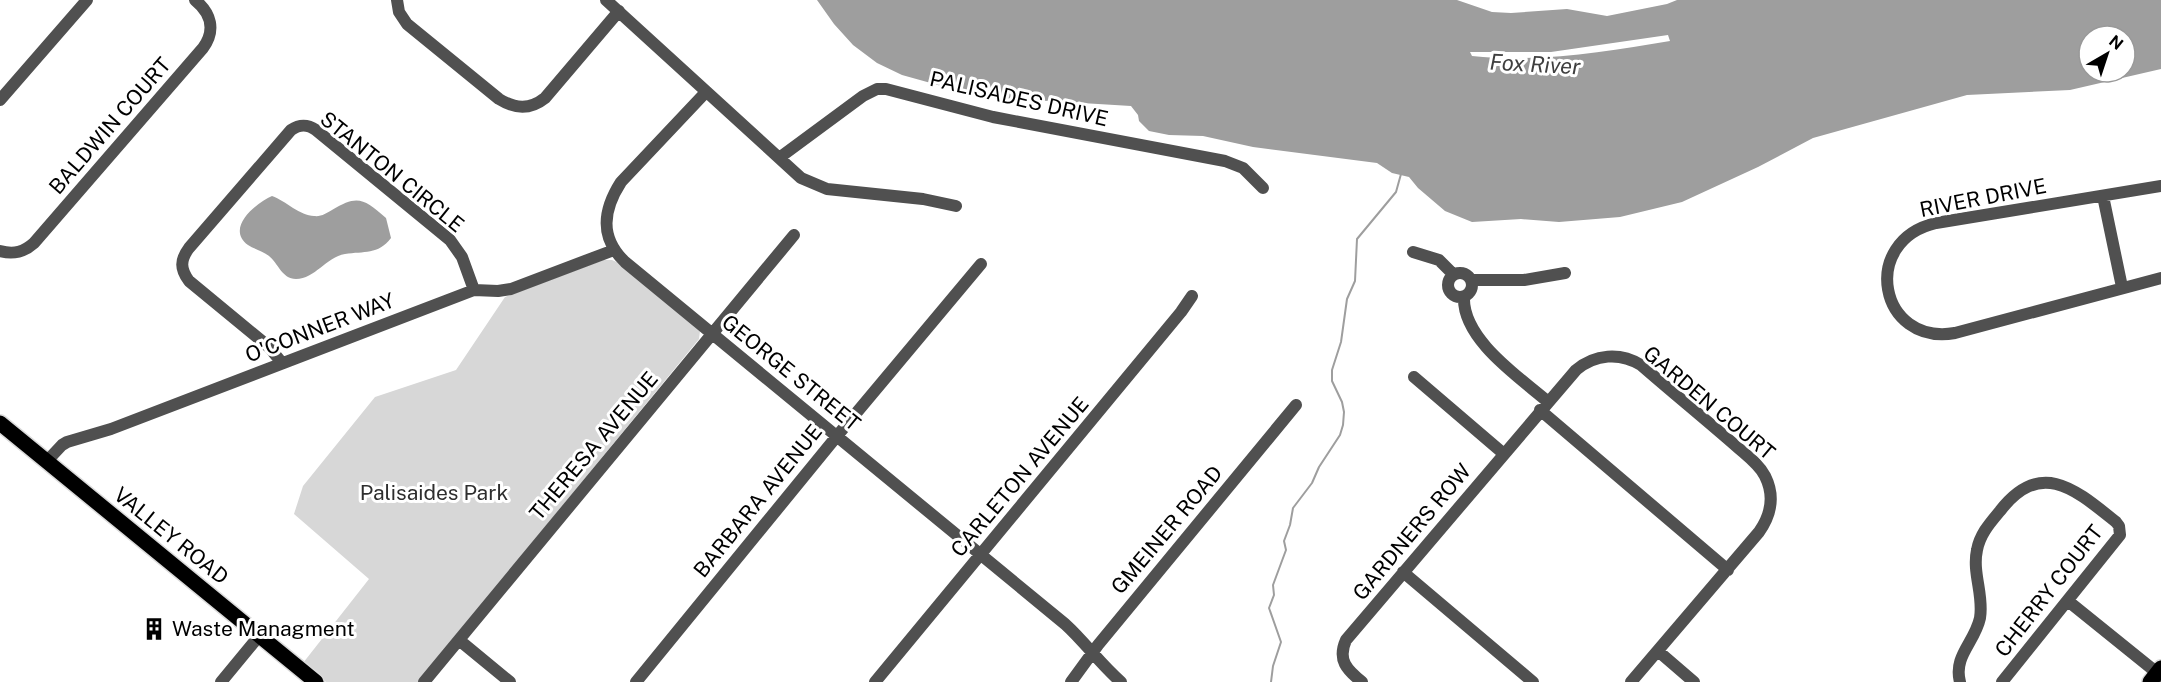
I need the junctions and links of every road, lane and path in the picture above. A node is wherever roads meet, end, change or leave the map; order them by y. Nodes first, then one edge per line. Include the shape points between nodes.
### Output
1 (87, 0) edge
2 (195, 0) edge
3 (396, 0) edge
4 (606, 0) edge
5 (619, 11) junction
6 (706, 92) junction
7 (0, 100) edge
8 (779, 158) junction
9 (2161, 186) edge
10 (1263, 188) dead end
11 (2103, 196) junction
12 (956, 206) dead end
13 (794, 235) dead end
14 (614, 250) junction
15 (0, 251) edge
16 (1413, 252) dead end
17 (981, 264) dead end
18 (1565, 273) dead end
19 (1453, 274) junction
20 (2161, 278) edge
21 (1471, 280) junction
22 (2122, 287) junction
23 (474, 290) junction
24 (1192, 296) dead end
25 (1464, 297) junction
26 (712, 334) junction
27 (282, 363) junction
28 (1414, 377) dead end
29 (1296, 405) dead end
30 (1544, 405) junction
31 (0, 423) edge
32 (837, 436) junction
33 (1504, 454) junction
34 (46, 461) junction
35 (981, 555) junction
36 (1728, 570) junction
37 (1403, 572) junction
38 (2068, 601) junction
39 (259, 636) junction
40 (459, 640) junction
41 (1658, 651) junction
42 (1092, 653) junction
43 (2157, 675) edge
44 (221, 682) edge
45 (316, 682) edge
46 (424, 682) edge
47 (510, 682) edge
48 (636, 682) edge
49 (875, 682) edge
50 (1071, 682) edge
51 (1121, 682) edge
52 (1362, 682) edge
53 (1533, 682) edge
54 (1631, 682) edge
55 (1694, 682) edge
56 (1960, 682) edge
57 (2002, 682) edge

1 - 7 street
2 - 15 street, BALDWIN COURT via 210,20 210,37 203,48 34,243 19,252
3 - 5 street via 407,24 499,99 519,107 533,106 545,98
4 - 5 street
5 - 6 street
6 - 8 street
6 - 14 street via 614,193 606,220
8 - 10 street, PALISADES DRIVE via 862,96 885,88 993,117 1225,161 1243,168
8 - 12 street via 801,178 827,189
9 - 11 street, RIVER DRIVE
11 - 22 street
11 - 22 street, RIVER DRIVE via 1919,228 1906,236 1892,254 1887,289 1893,306 1905,321 1940,335
13 - 26 street, THERESA AVENUE
14 - 23 street, O'CONNER WAY via 511,288
14 - 26 street, GEORGE STREET
16 - 19 street via 1440,260
17 - 32 street, BARBARA AVENUE
18 - 21 street via 1524,280
19 - 21 street via 1461,273
19 - 25 street via 1448,288 1456,297
20 - 22 street, RIVER DRIVE
21 - 25 street via 1470,292
23 - 27 street, O'CONNER WAY
23 - 27 street, STANTON CIRCLE via 462,257 450,240 316,129 297,126 189,248 182,263 189,281 270,347
24 - 35 street, CARLETON AVENUE
25 - 30 street via 1470,322 1489,350
26 - 32 street, GEORGE STREET
26 - 40 street, THERESA AVENUE
27 - 34 street, O'CONNER WAY via 67,442
28 - 33 street
29 - 42 street, GMEINER ROAD
30 - 33 street, GARDNERS ROW
30 - 36 street
30 - 36 street, GARDEN COURT via 1584,363 1604,356 1627,358 1641,365 1759,467 1771,493 1770,513
31 - 34 main road, VALLEY ROAD
32 - 35 street, GEORGE STREET
32 - 48 street, BARBARA AVENUE
33 - 37 street, GARDNERS ROW
34 - 39 main road, VALLEY ROAD
35 - 42 street, GEORGE STREET via 1080,638
35 - 49 street, CARLETON AVENUE
36 - 41 street
37 - 52 street, GARDNERS ROW via 1342,647 1345,666
37 - 53 street
38 - 43 street
38 - 56 street, CHERRY COURT via 2118,538 2119,526 2072,488 2050,483 2031,486 2005,504 1979,541 1975,567 1980,618 1960,657
38 - 57 street, CHERRY COURT
39 - 44 street
39 - 45 main road, VALLEY ROAD
40 - 46 street, THERESA AVENUE
40 - 47 street
41 - 54 street
41 - 55 street
42 - 50 street, GMEINER ROAD
42 - 51 street, GEORGE STREET

